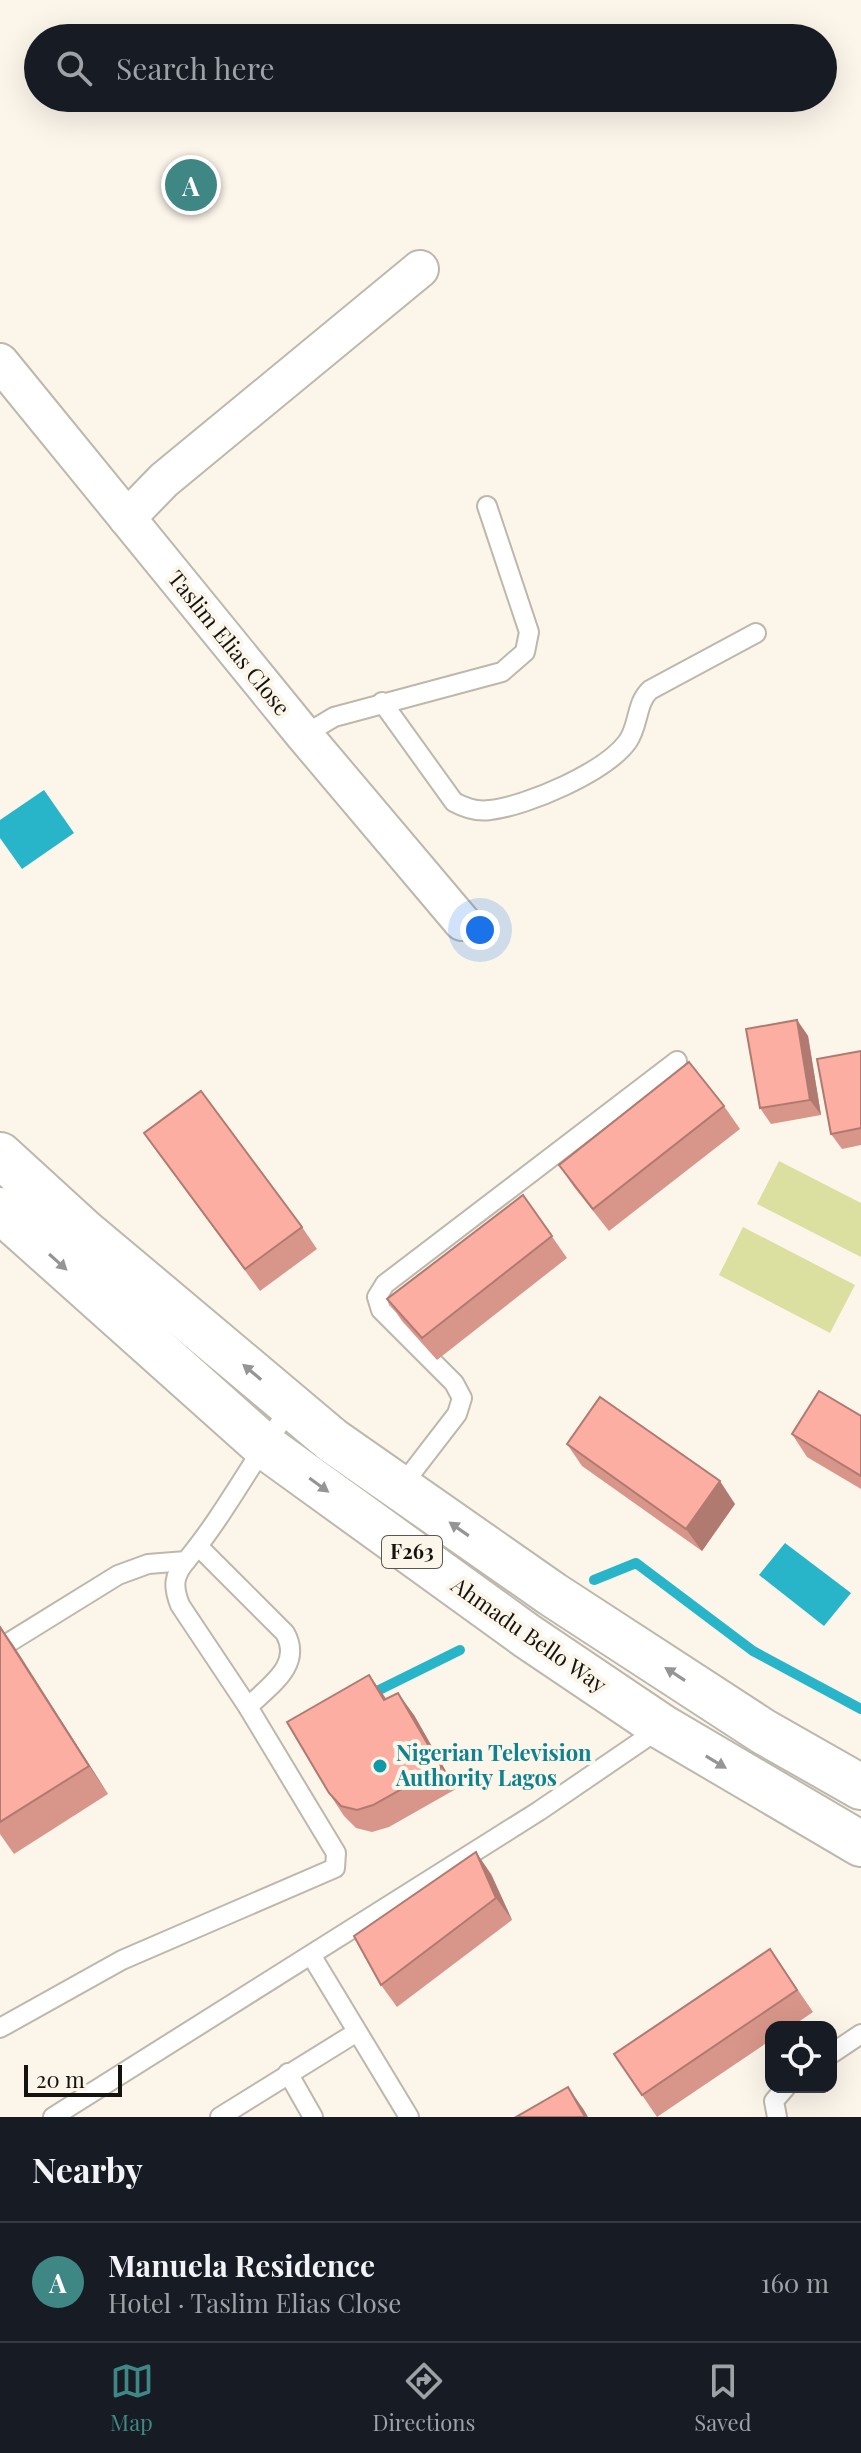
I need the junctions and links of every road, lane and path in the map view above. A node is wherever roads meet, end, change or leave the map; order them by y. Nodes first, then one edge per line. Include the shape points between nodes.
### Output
1 (420, 269) dead end
2 (0, 362) edge
3 (487, 506) dead end
4 (127, 518) junction
5 (756, 633) dead end
6 (382, 702) junction
7 (304, 735) junction
8 (462, 922) dead end
9 (677, 1061) dead end
10 (0, 1155) edge
11 (12, 1203) edge
12 (292, 1406) junction
13 (263, 1445) junction
14 (400, 1488) junction
15 (198, 1546) junction
16 (186, 1561) junction
17 (0, 1648) edge
18 (248, 1707) junction
19 (662, 1727) junction
20 (861, 1787) edge
21 (861, 1844) edge
22 (311, 1955) junction
23 (0, 2028) edge
24 (357, 2032) junction
25 (861, 2034) edge
26 (837, 2050) edge
27 (288, 2073) junction
28 (781, 2093) edge
29 (53, 2117) edge
30 (220, 2117) edge
31 (313, 2117) edge
32 (409, 2117) edge
33 (777, 2117) edge

1 - 4 street via 164,480
2 - 4 street, Taslim Elias Close
3 - 6 lane via 529,632 525,652 502,672
4 - 7 street, Taslim Elias Close
5 - 6 lane via 650,690 629,739 603,763 537,797 487,811 454,802
6 - 7 lane via 334,717
7 - 8 street, Taslim Elias Close
9 - 14 lane via 385,1284 377,1297 381,1310 454,1383 462,1398 457,1414
10 - 11 highway, Ahmadu Bello Way / F263
12 -> 11 highway, Ahmadu Bello Way / F263
11 -> 13 highway, Ahmadu Bello Way / F263
12 - 13 lane
12 - 14 highway, Ahmadu Bello Way / F263
13 - 15 lane via 235,1496
13 -> 19 highway, Ahmadu Bello Way / F263
20 -> 14 highway, Ahmadu Bello Way / F263 via 764,1732
15 - 16 lane
15 - 18 lane via 291,1644 287,1668
16 - 17 lane via 148,1564 118,1575
16 - 18 lane via 176,1573 180,1605
18 - 23 lane via 336,1853 335,1868 135,1954
19 -> 21 highway, Ahmadu Bello Way / F263
19 - 22 lane
22 - 24 lane
22 - 29 lane
24 - 27 lane
24 - 32 lane
25 - 26 lane
27 - 30 lane
27 - 31 lane
28 - 33 lane via 774,2101

